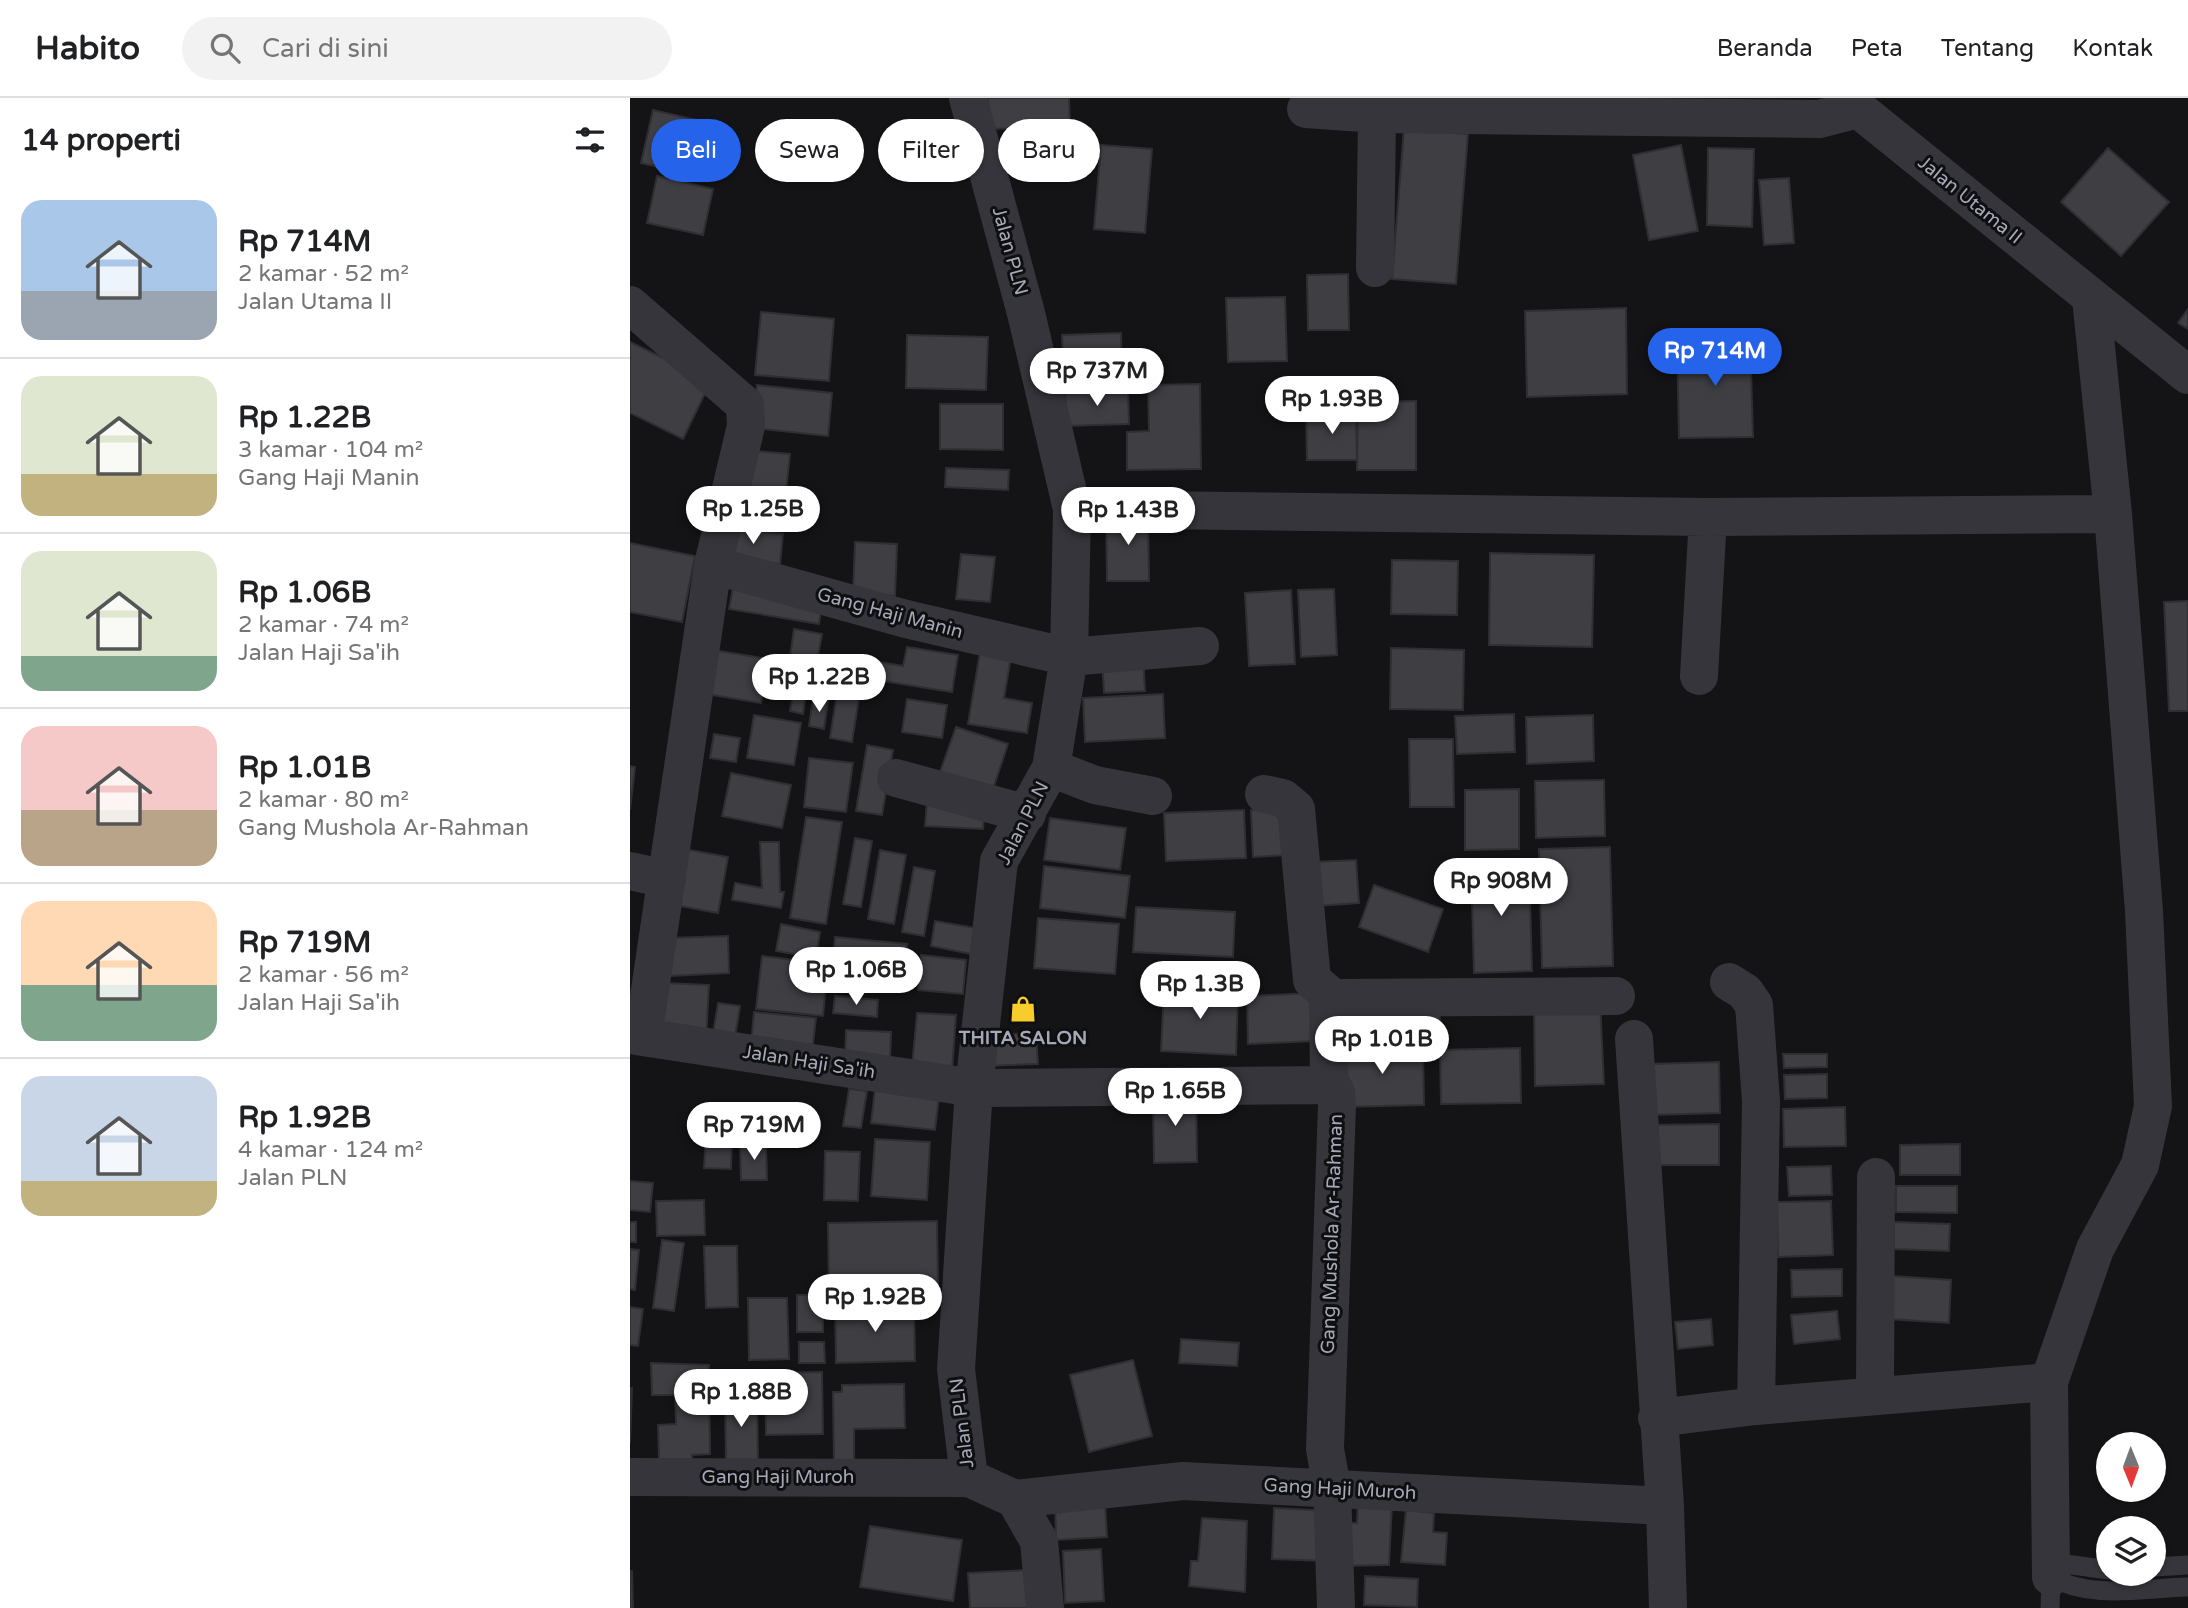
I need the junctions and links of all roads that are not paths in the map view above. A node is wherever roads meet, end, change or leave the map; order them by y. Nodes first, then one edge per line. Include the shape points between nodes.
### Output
1 (968, 98) edge
2 (1856, 104) edge
3 (1306, 109) dead end
4 (1377, 114) junction
5 (1375, 268) dead end
6 (2091, 298) junction
7 (630, 306) edge
8 (2188, 375) edge
9 (1072, 509) junction
10 (2113, 514) junction
11 (1708, 517) junction
12 (713, 565) junction
13 (1200, 646) dead end
14 (1069, 657) junction
15 (1699, 676) dead end
16 (1051, 768) junction
17 (896, 778) dead end
18 (1264, 794) dead end
19 (1153, 796) dead end
20 (1027, 814) junction
21 (630, 871) edge
22 (667, 879) junction
23 (1729, 982) dead end
24 (1328, 994) junction
25 (1616, 996) dead end
26 (637, 1036) edge
27 (1634, 1040) dead end
28 (1329, 1085) junction
29 (974, 1088) junction
30 (1876, 1177) dead end
31 (2049, 1382) junction
32 (1875, 1396) junction
33 (1756, 1406) junction
34 (1657, 1418) junction
35 (630, 1477) edge
36 (969, 1478) junction
37 (1332, 1488) junction
38 (1015, 1499) junction
39 (1665, 1506) junction
40 (2188, 1565) edge
41 (2166, 1566) edge
42 (2096, 1573) edge
43 (2051, 1582) edge
44 (2188, 1587) edge
45 (1045, 1608) edge
46 (1336, 1608) edge
47 (1668, 1608) edge

1 - 9 street, Jalan PLN via 1027,313
2 - 4 street via 1819,119
2 - 6 street, Jalan Utama II
3 - 4 street
4 - 5 street
6 - 8 street, Jalan Utama II
6 - 10 street
7 - 12 street via 745,405 746,426
9 - 11 street
9 - 14 street, Jalan PLN
10 - 11 street
10 - 31 street via 2144,911 2152,1106 2140,1165 2095,1249
11 - 15 street
12 - 14 street, Gang Haji Manin via 906,620
12 - 22 street
13 - 14 street, Gang Haji Manin
14 - 16 street, Jalan PLN
16 - 19 street via 1096,785
16 - 20 street, Jalan PLN
17 - 20 street
18 - 24 street via 1283,798 1296,809 1312,980
20 - 29 street, Jalan PLN via 999,861
21 - 22 street
22 - 26 street
23 - 33 street via 1755,1005 1762,1101
24 - 25 street via 1333,998
24 - 28 street
26 - 29 street, Jalan Haji Sa'ih
27 - 34 street
28 - 29 street, Gang Mushola Ar-Rahman
28 - 37 street, Gang Mushola Ar-Rahman via 1336,1093 1325,1408 1325,1449
29 - 36 street, Jalan PLN via 956,1369
30 - 32 street
31 - 32 street
31 - 43 street
32 - 33 street
33 - 34 street
34 - 39 street
35 - 36 street, Gang Haji Muroh
36 - 38 street, Jalan PLN
37 - 38 street, Gang Haji Muroh via 1183,1481
37 - 39 street, Gang Haji Muroh
37 - 46 street, Gang Mushola Ar-Rahman
38 - 45 street via 1039,1541
39 - 47 street
40 - 41 lane
42 - 43 lane
43 - 44 lane via 2099,1591

